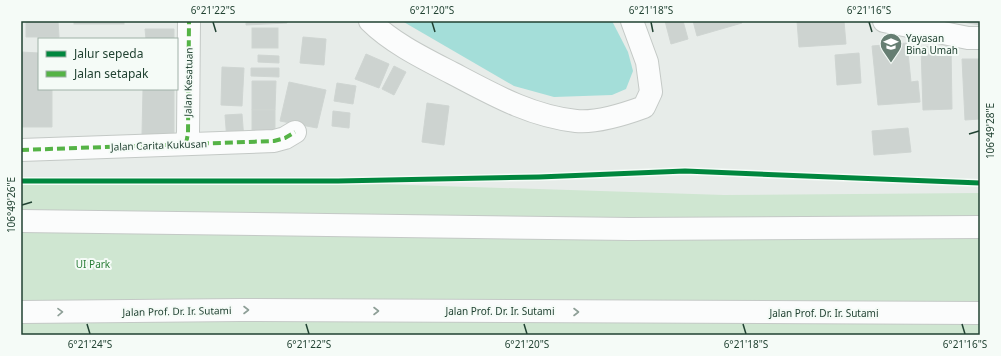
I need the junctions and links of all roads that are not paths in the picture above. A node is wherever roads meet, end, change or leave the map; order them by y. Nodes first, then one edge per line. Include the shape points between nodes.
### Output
1 (189, 21) edge
2 (370, 21) edge
3 (632, 21) edge
4 (884, 21) edge
5 (980, 38) edge
6 (295, 132) dead end
7 (186, 144) junction
8 (21, 150) edge
9 (21, 221) edge
10 (980, 227) edge
11 (21, 312) edge
12 (980, 313) edge

1 - 7 street, Jalan Kesatuan
2 - 3 street via 416,54 512,104 544,116 578,121 621,116 644,107 651,92 649,77
4 - 5 street via 968,38
6 - 7 street, Jalan Carita Kukusan via 274,141
7 - 8 street, Jalan Carita Kukusan
9 - 10 street via 630,229
11 -> 12 street, Jalan Prof. Dr. Ir. Sutami via 248,310

